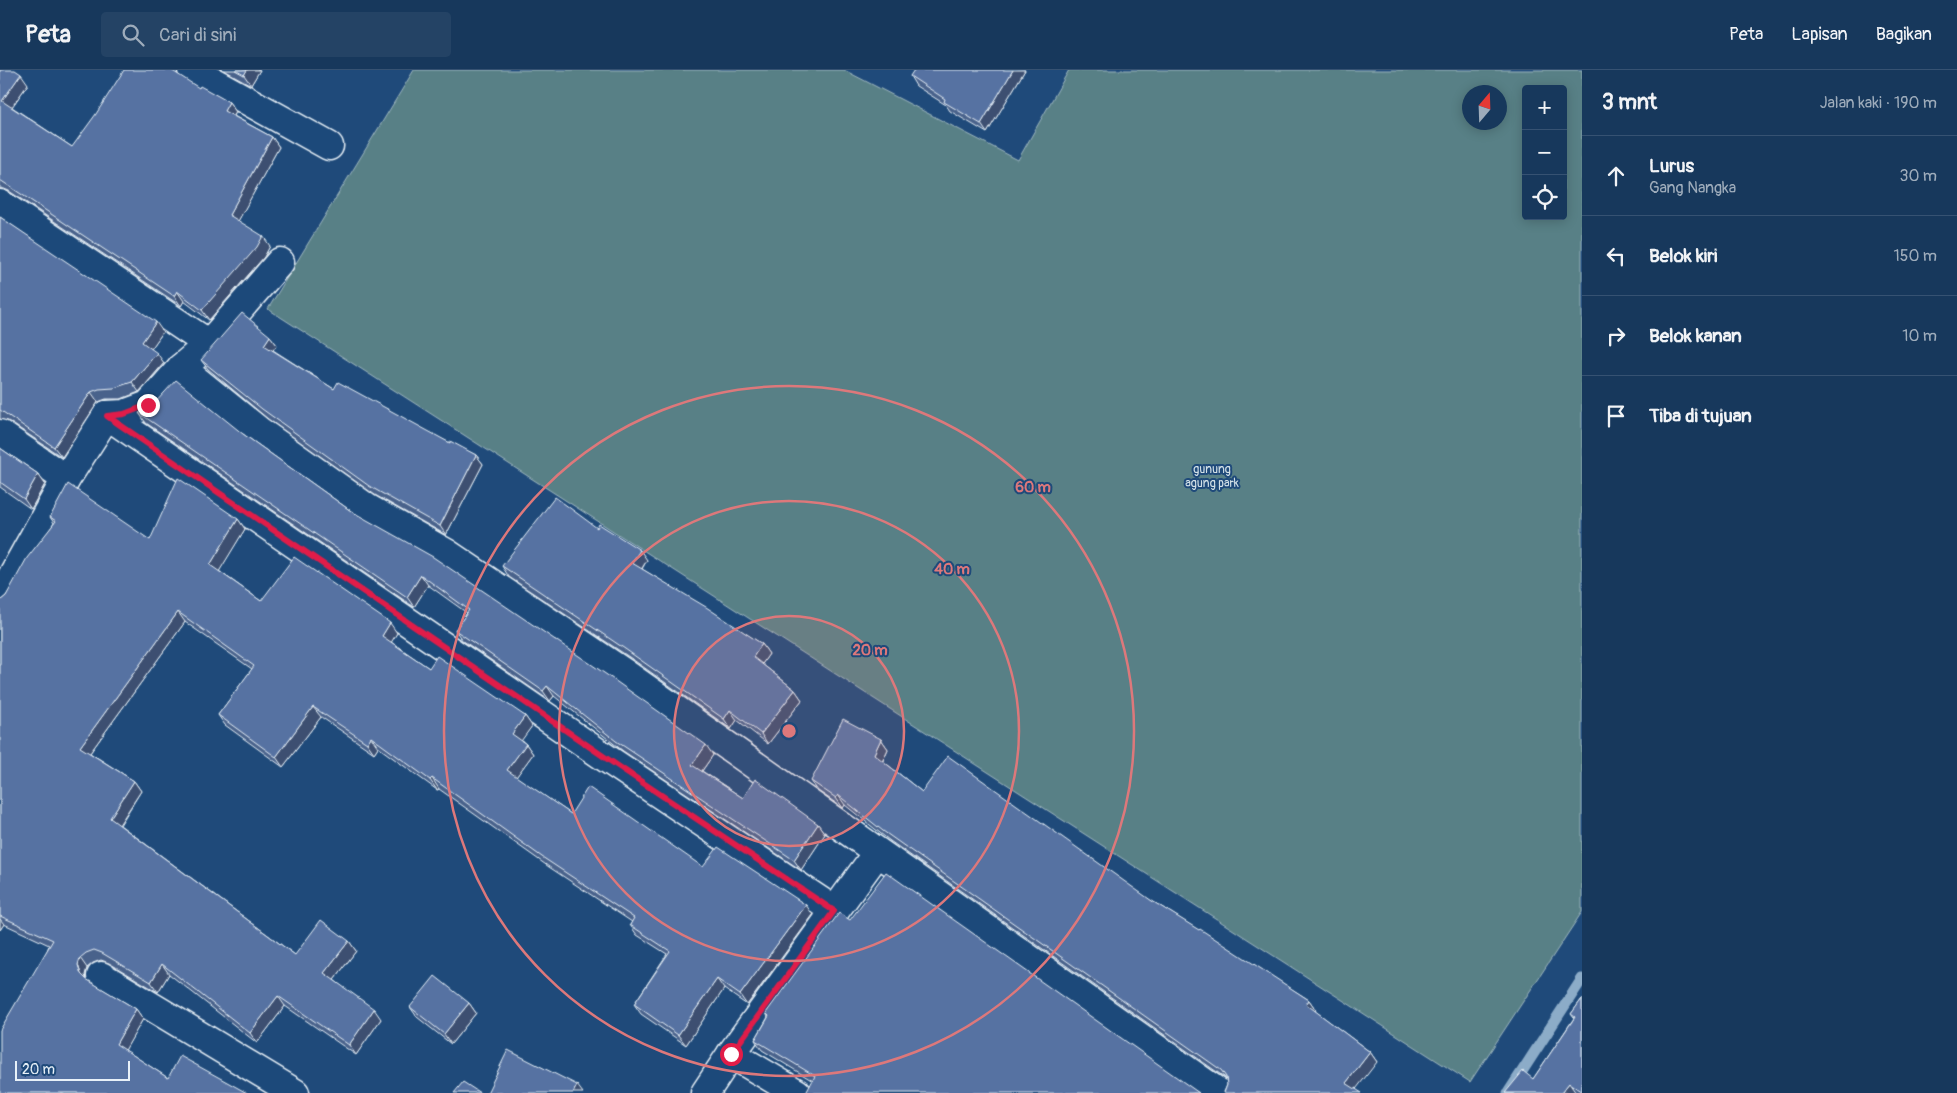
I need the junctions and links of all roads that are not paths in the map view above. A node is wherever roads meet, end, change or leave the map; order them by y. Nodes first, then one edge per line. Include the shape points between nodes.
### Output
1 (192, 70) edge
2 (329, 146) dead end
3 (0, 204) edge
4 (280, 262) dead end
5 (209, 344) junction
6 (181, 368) junction
7 (107, 416) junction
8 (0, 434) edge
9 (66, 479) junction
10 (0, 598) edge
11 (877, 853) junction
12 (834, 911) junction
13 (100, 976) dead end
14 (731, 1054) junction
15 (295, 1093) edge
16 (705, 1093) edge
17 (796, 1093) edge
18 (1219, 1093) edge

1 - 2 street
3 - 5 street
4 - 5 street
5 - 6 street
6 - 7 street via 148,405
6 - 11 street via 259,431 367,508 456,559
7 - 9 street
7 - 12 street
8 - 9 street
9 - 10 street
11 - 12 street
11 - 18 street
12 - 14 street
13 - 15 street
14 - 16 street
14 - 17 street

